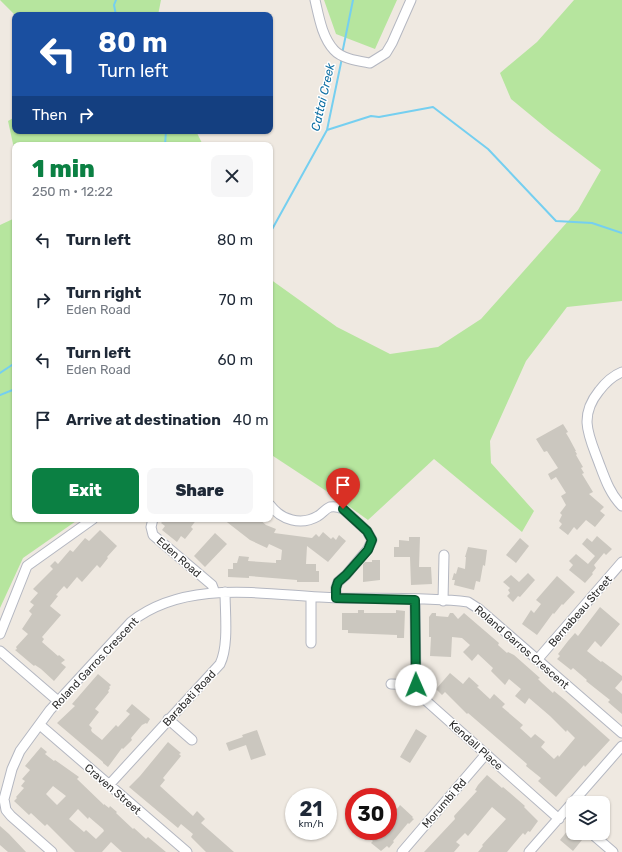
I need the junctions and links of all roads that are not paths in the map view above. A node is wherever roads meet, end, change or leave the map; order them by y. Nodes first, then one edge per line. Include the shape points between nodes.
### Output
1 (315, 0) edge
2 (411, 0) edge
3 (622, 372) edge
4 (622, 506) edge
5 (273, 508) edge
6 (89, 522) edge
7 (152, 522) edge
8 (444, 555) dead end
9 (622, 562) edge
10 (215, 592) junction
11 (225, 592) junction
12 (311, 597) junction
13 (336, 598) junction
14 (415, 600) junction
15 (443, 601) junction
16 (0, 634) edge
17 (311, 643) dead end
18 (0, 651) edge
19 (537, 660) junction
20 (390, 684) dead end
21 (416, 685) junction
22 (58, 701) junction
23 (168, 719) junction
24 (40, 725) junction
25 (622, 733) edge
26 (192, 740) dead end
27 (621, 750) edge
28 (486, 754) junction
29 (109, 785) junction
30 (3, 810) edge
31 (565, 811) joint
32 (558, 819) junction
33 (599, 840) edge
34 (52, 852) edge
35 (187, 852) edge
36 (402, 852) edge
37 (530, 852) edge
38 (613, 852) edge

1 - 2 street via 324,32 335,51 357,61 370,63 386,53
3 - 4 street via 608,381 594,398 586,419 607,484
5 - 13 street via 283,517 294,521 316,517 330,508 343,509 369,533 372,540 370,547 338,582
6 - 16 street via 27,566
7 - 10 street, Eden Road via 153,535 212,585
8 - 15 street
9 - 19 street, Bernabeau Street
10 - 11 street, Roland Garros Crescent
10 - 22 street, Roland Garros Crescent via 178,598 142,614 131,622
11 - 12 street, Roland Garros Crescent
11 - 23 street, Barabati Road via 225,648 220,664
12 - 13 street, Roland Garros Crescent
12 - 17 street
13 - 14 street, Roland Garros Crescent
14 - 15 street, Roland Garros Crescent
14 - 21 street
15 - 19 street, Roland Garros Crescent via 468,602 473,605
18 - 22 street
19 - 25 street, Roland Garros Crescent
20 - 21 street
21 - 28 street, Kendall Place via 423,698
22 - 24 street, Roland Garros Crescent
23 - 26 street
23 - 29 street, Barabati Road
24 - 29 street, Craven Street
24 - 30 street, Roland Garros Crescent via 16,761
27 - 31 street
28 - 32 street, Kendall Place
28 - 36 street, Morumbi Rd
29 - 35 street, Craven Street
30 - 34 street, Roland Garros Crescent
31 - 32 street
32 - 37 street
33 - 38 street

